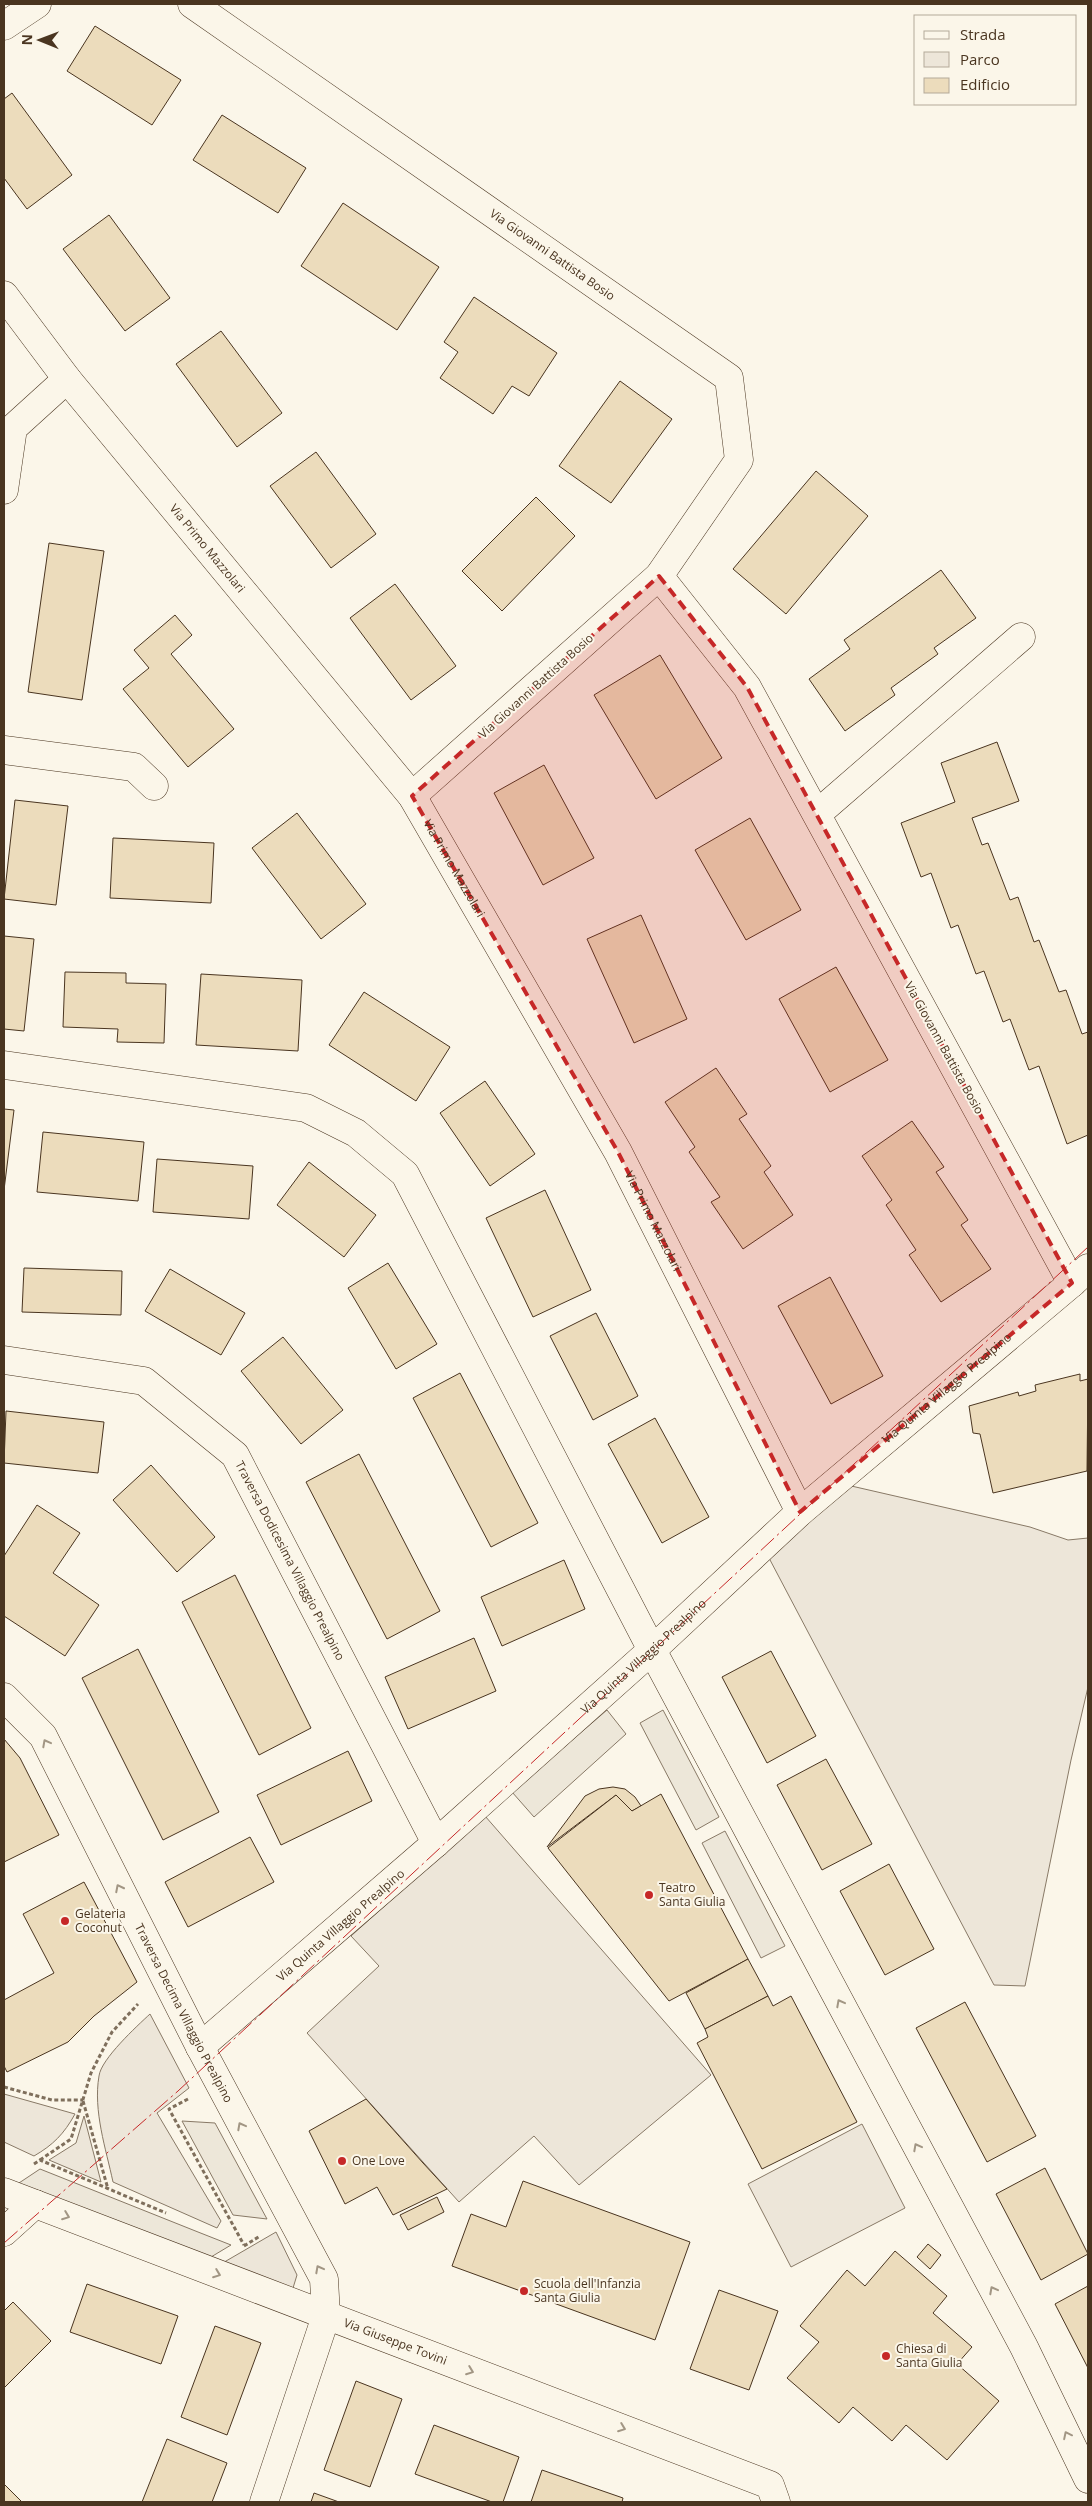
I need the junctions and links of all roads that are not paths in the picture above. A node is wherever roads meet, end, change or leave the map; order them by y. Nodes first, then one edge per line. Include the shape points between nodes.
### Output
1 (38, 4) edge
2 (192, 4) edge
3 (4, 26) edge
4 (4, 295) edge
5 (67, 379) junction
6 (8, 427) edge
7 (4, 490) edge
8 (659, 576) junction
9 (1021, 637) dead end
10 (4, 750) edge
11 (154, 786) dead end
12 (412, 796) junction
13 (817, 814) junction
14 (4, 1065) edge
15 (1080, 1275) edge
16 (4, 1360) edge
17 (800, 1512) junction
18 (652, 1650) junction
19 (4, 1697) edge
20 (436, 1843) junction
21 (200, 2048) junction
22 (4, 2192) edge
23 (35, 2204) junction
24 (4, 2232) edge
25 (326, 2316) junction
26 (1088, 2479) edge
27 (264, 2502) edge
28 (776, 2502) edge

1 - 3 street
2 - 8 street, Via Giovanni Battista Bosio via 728,378 739,460
4 - 5 street, Via Primo Mazzolari
5 - 6 street
5 - 12 street, Via Primo Mazzolari
6 - 7 street
8 - 12 street, Via Giovanni Battista Bosio
8 - 13 street, Via Giovanni Battista Bosio via 747,687
9 - 13 street
10 - 11 street via 134,767
12 - 17 street, Via Primo Mazzolari via 618,1152
13 - 15 street, Via Giovanni Battista Bosio
14 - 18 street via 306,1108 356,1133 405,1174
15 - 17 street, Via Quinta Villaggio Prealpino
16 - 20 street, Traversa Dodicesima Villaggio Prealpino via 144,1381 235,1455
17 - 18 street, Via Quinta Villaggio Prealpino
18 - 20 street, Via Quinta Villaggio Prealpino
26 -> 18 street via 1024,2347
21 -> 19 street, Traversa Decima Villaggio Prealpino via 43,1736
20 - 21 street, Via Quinta Villaggio Prealpino
25 -> 21 street, Traversa Decima Villaggio Prealpino via 324,2279
22 - 23 street, Via Giuseppe Tovini
23 - 24 street
23 -> 25 street, Via Giuseppe Tovini
25 - 27 street
25 -> 28 street, Via Giuseppe Tovini via 770,2485

